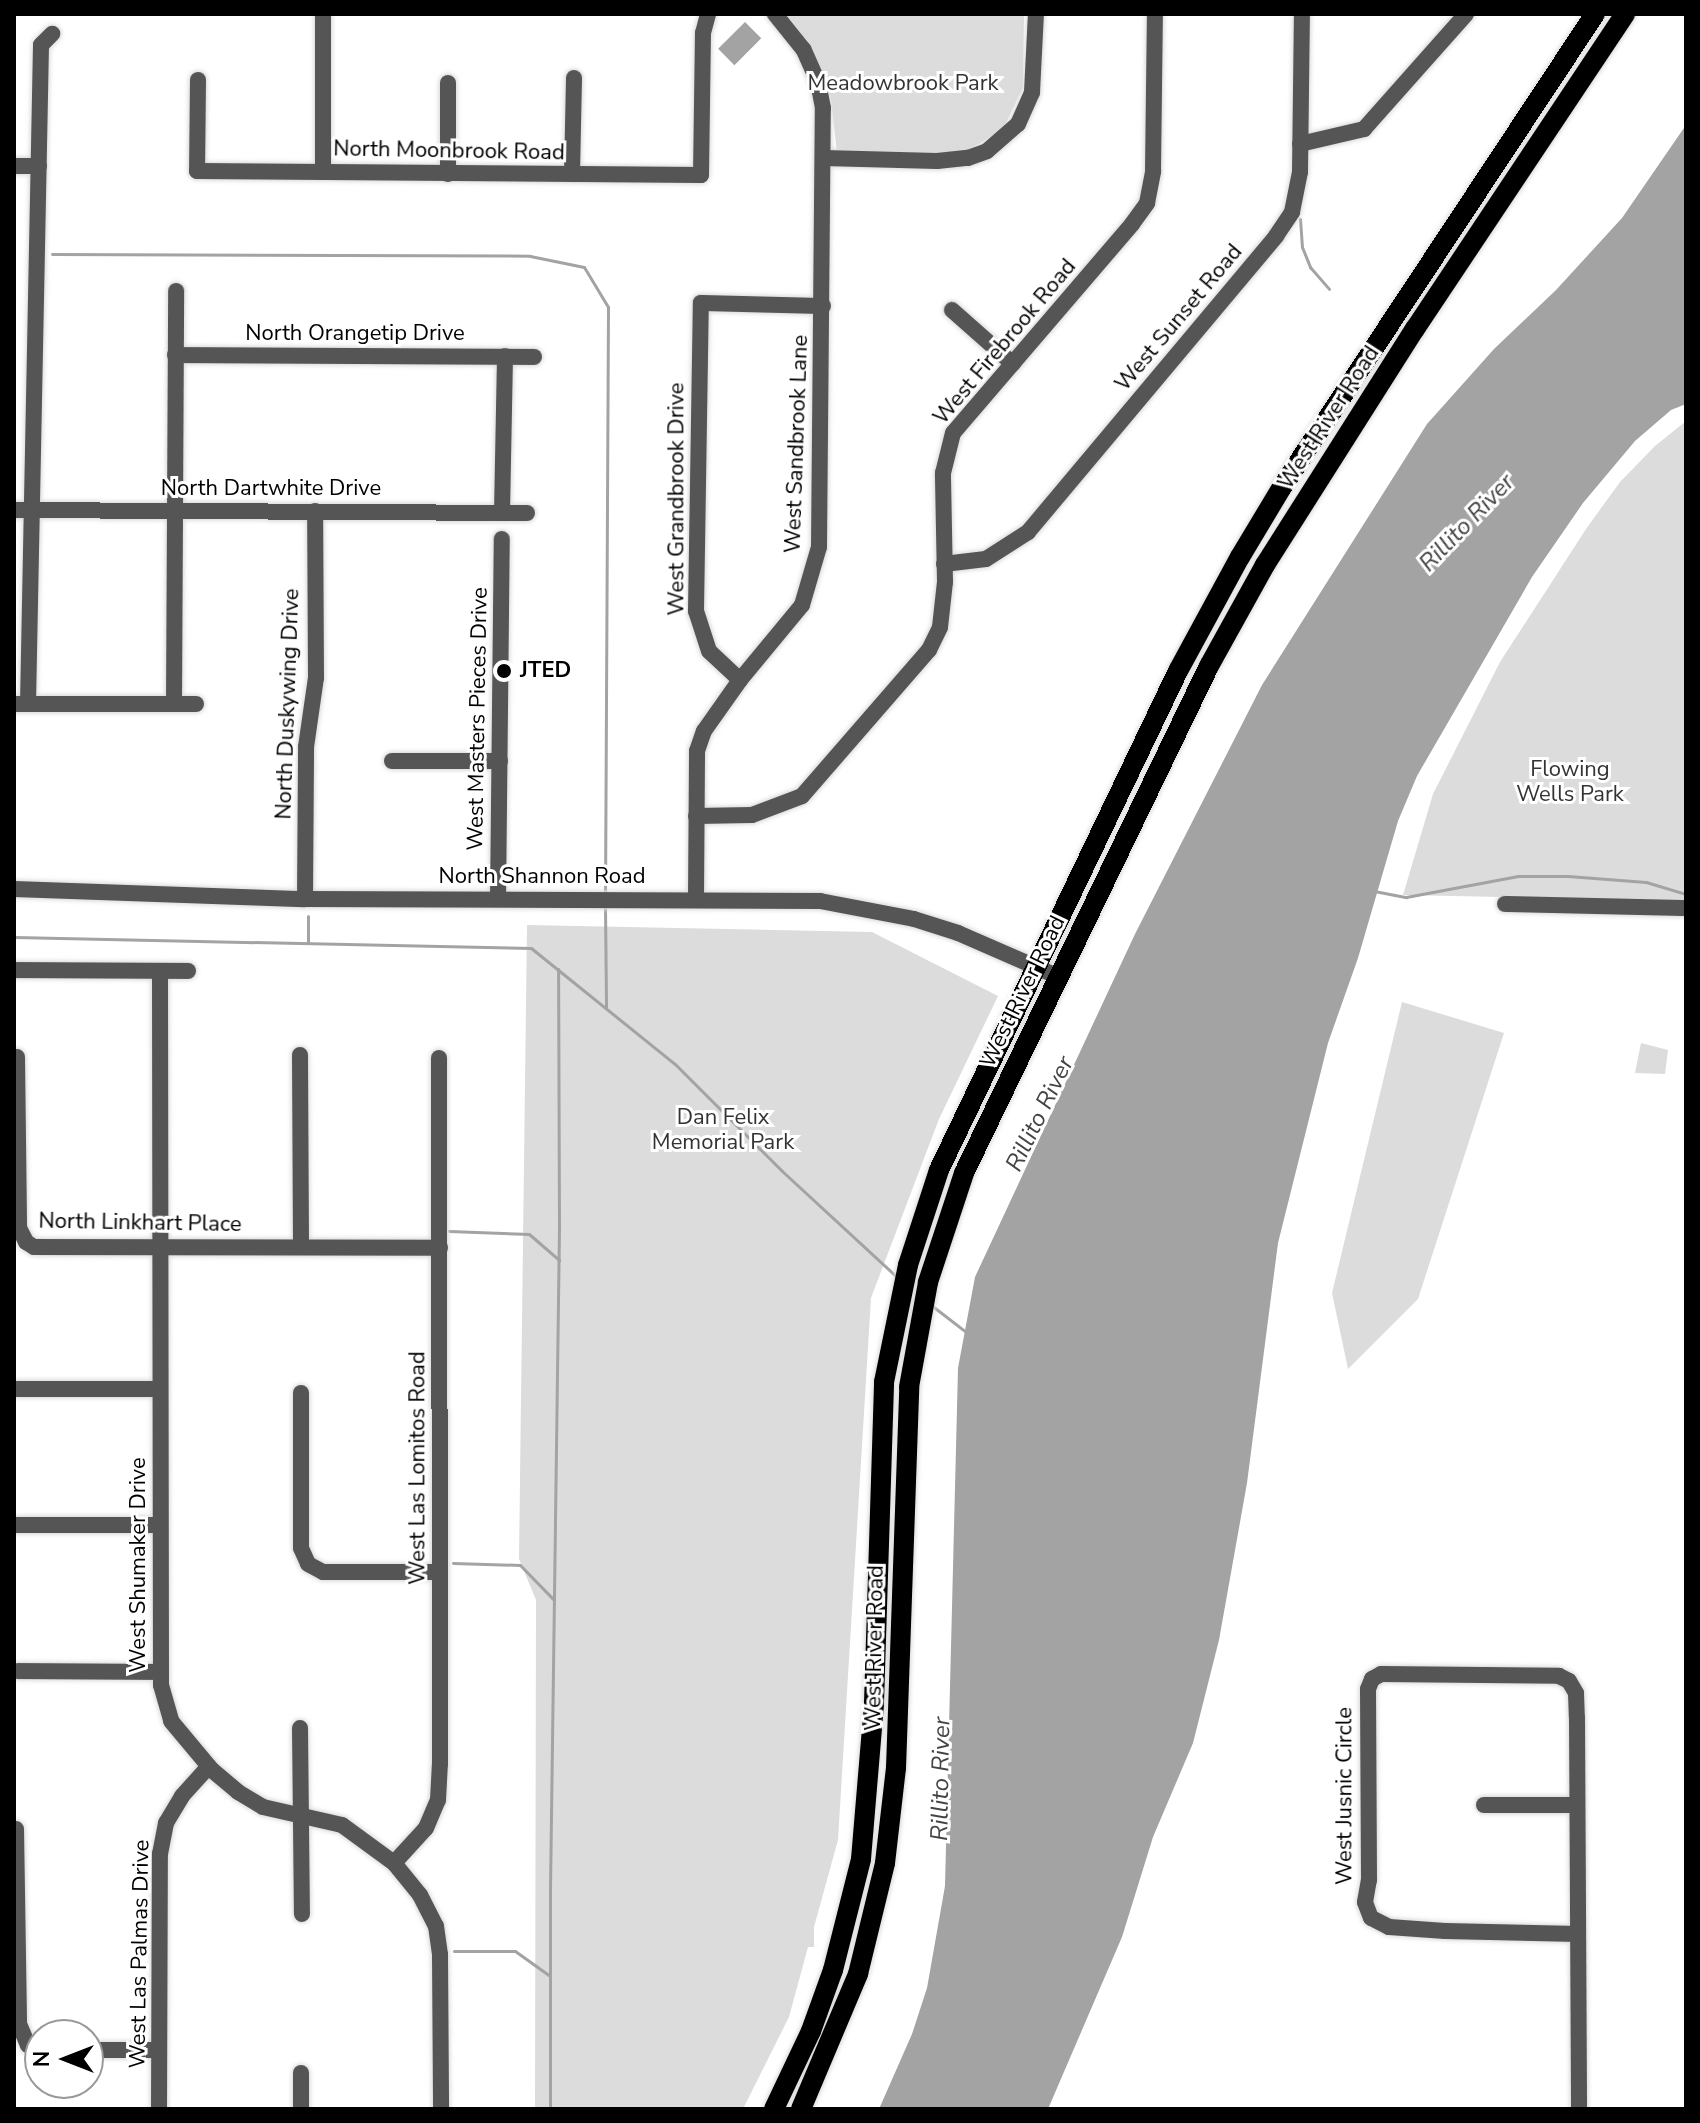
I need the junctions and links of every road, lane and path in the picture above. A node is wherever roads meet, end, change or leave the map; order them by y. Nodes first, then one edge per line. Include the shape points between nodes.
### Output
1 (323, 14) edge
2 (708, 14) edge
3 (775, 14) edge
4 (1036, 14) edge
5 (1155, 14) edge
6 (1302, 14) edge
7 (1466, 14) edge
8 (1595, 14) edge
9 (1625, 14) edge
10 (52, 34) dead end
11 (574, 78) dead end
12 (198, 80) dead end
13 (448, 83) dead end
14 (1300, 144) junction
15 (824, 158) junction
16 (14, 166) edge
17 (39, 166) junction
18 (323, 172) junction
19 (448, 174) junction
20 (572, 174) junction
21 (1471, 201) junction
22 (1490, 216) junction
23 (176, 291) dead end
24 (823, 306) junction
25 (952, 310) dead end
26 (175, 355) junction
27 (505, 356) junction
28 (534, 357) dead end
29 (1013, 364) junction
30 (22, 510) edge
31 (175, 511) junction
32 (315, 511) junction
33 (502, 513) junction
34 (527, 513) dead end
35 (502, 539) dead end
36 (944, 564) junction
37 (740, 680) junction
38 (21, 704) edge
39 (174, 704) junction
40 (196, 704) dead end
41 (392, 761) dead end
42 (500, 761) junction
43 (696, 816) junction
44 (14, 889) edge
45 (305, 899) junction
46 (498, 899) junction
47 (696, 899) junction
48 (1505, 904) dead end
49 (1686, 908) edge
50 (1034, 965) junction
51 (14, 970) edge
52 (160, 971) junction
53 (188, 971) dead end
54 (1057, 976) junction
55 (300, 1055) dead end
56 (17, 1057) dead end
57 (439, 1058) dead end
58 (301, 1246) junction
59 (160, 1248) junction
60 (440, 1248) junction
61 (17, 1389) dead end
62 (160, 1389) junction
63 (301, 1393) dead end
64 (16, 1525) dead end
65 (160, 1525) junction
66 (440, 1572) junction
67 (18, 1671) dead end
68 (161, 1672) junction
69 (300, 1728) dead end
70 (209, 1766) junction
71 (1484, 1805) dead end
72 (1577, 1805) junction
73 (301, 1814) junction
74 (16, 1829) dead end
75 (394, 1863) junction
76 (854, 1891) junction
77 (878, 1897) junction
78 (302, 1914) dead end
79 (1578, 1934) junction
80 (24, 2037) edge
81 (104, 2050) edge
82 (159, 2050) junction
83 (301, 2073) dead end
84 (159, 2109) edge
85 (301, 2109) edge
86 (441, 2109) edge
87 (774, 2109) edge
88 (801, 2109) edge
89 (1579, 2109) edge

1 - 18 street
2 - 20 street, North Moonbrook Road via 703,33 701,175
3 - 15 street, West Sandbrook Lane via 803,49 818,82
4 - 15 street via 1032,92 1018,124 987,151 937,161
5 - 29 street, West Firebrook Road via 1153,171 1147,203
6 - 14 street, West Sunset Road
7 - 14 street via 1364,129
8 - 21 main road, West River Road
9 - 22 main road, West River Road
10 - 17 street via 41,45
11 - 20 street
12 - 18 street, North Moonbrook Road via 197,171
13 - 19 street
14 - 36 street, West Sunset Road via 1298,198 1276,236 1028,532 994,556
15 - 24 street, West Sandbrook Lane
16 - 17 street
17 - 30 street
18 - 19 street, North Moonbrook Road
19 - 20 street, North Moonbrook Road
21 - 22 main road
21 - 50 main road, West River Road via 1240,557
22 - 54 main road, West River Road via 1265,565 1209,666
23 - 26 street
24 - 37 street, West Sandbrook Lane via 818,557 802,605
24 - 37 street, West Grandbrook Drive via 701,303 696,611 709,651
25 - 29 street
26 - 27 street, North Orangetip Drive
26 - 31 street
27 - 28 street, North Orangetip Drive
27 - 33 street
29 - 36 street, West Firebrook Road via 953,433 948,446 943,473
30 - 31 street, North Dartwhite Drive
30 - 38 street
31 - 32 street, North Dartwhite Drive
31 - 39 street
32 - 33 street, North Dartwhite Drive
32 - 45 street, North Duskywing Drive via 316,678 306,747
33 - 34 street, North Dartwhite Drive
35 - 42 street, West Masters Pieces Drive
36 - 43 street, West Firebrook Road via 940,627 929,650 802,796 752,815
37 - 43 street, West Sandbrook Lane via 704,731 697,751
38 - 39 street
39 - 40 street
41 - 42 street
42 - 46 street, West Masters Pieces Drive
43 - 47 street, West Sandbrook Lane
44 - 45 street, North Shannon Road
45 - 46 street, North Shannon Road
46 - 47 street, North Shannon Road
47 - 50 street, North Shannon Road via 820,901 914,919
48 - 49 street
50 - 54 street, North Shannon Road
50 - 76 main road, West River Road via 943,1158 897,1305 884,1382 869,1785
51 - 52 street
52 - 53 street
52 - 59 street, West Shumaker Drive
54 - 77 main road, West River Road via 964,1173 919,1326 903,1479 895,1780
55 - 58 street
56 - 59 street, North Linkhart Place via 21,1244
57 - 60 street, West Las Lomitos Road
58 - 59 street, North Linkhart Place
58 - 60 street, North Linkhart Place
59 - 62 street, West Shumaker Drive
60 - 66 street, West Las Lomitos Road
61 - 62 street
62 - 65 street, West Shumaker Drive
63 - 66 street via 301,1548 307,1570
64 - 65 street
65 - 68 street, West Shumaker Drive
66 - 75 street, West Las Lomitos Road via 438,1800 426,1828
67 - 68 street
68 - 70 street, West Shumaker Drive via 171,1721
69 - 73 street
70 - 73 street, West Shumaker Drive via 263,1807
70 - 82 street, West Las Palmas Drive via 166,1823 160,1854
71 - 72 street
72 - 79 street, West Jusnic Circle
72 - 79 street, West Jusnic Circle via 1574,1680 1368,1676 1367,1921 1445,1931
73 - 75 street, West Shumaker Drive via 342,1825
73 - 78 street
74 - 80 street via 19,2024
75 - 86 street, West Shumaker Drive via 436,1926
76 - 77 main road
76 - 87 main road, West River Road via 811,2031
77 - 88 main road, West River Road via 858,1974
79 - 89 street, West Jusnic Circle
81 - 82 street
82 - 84 street, West Las Palmas Drive
83 - 85 street

